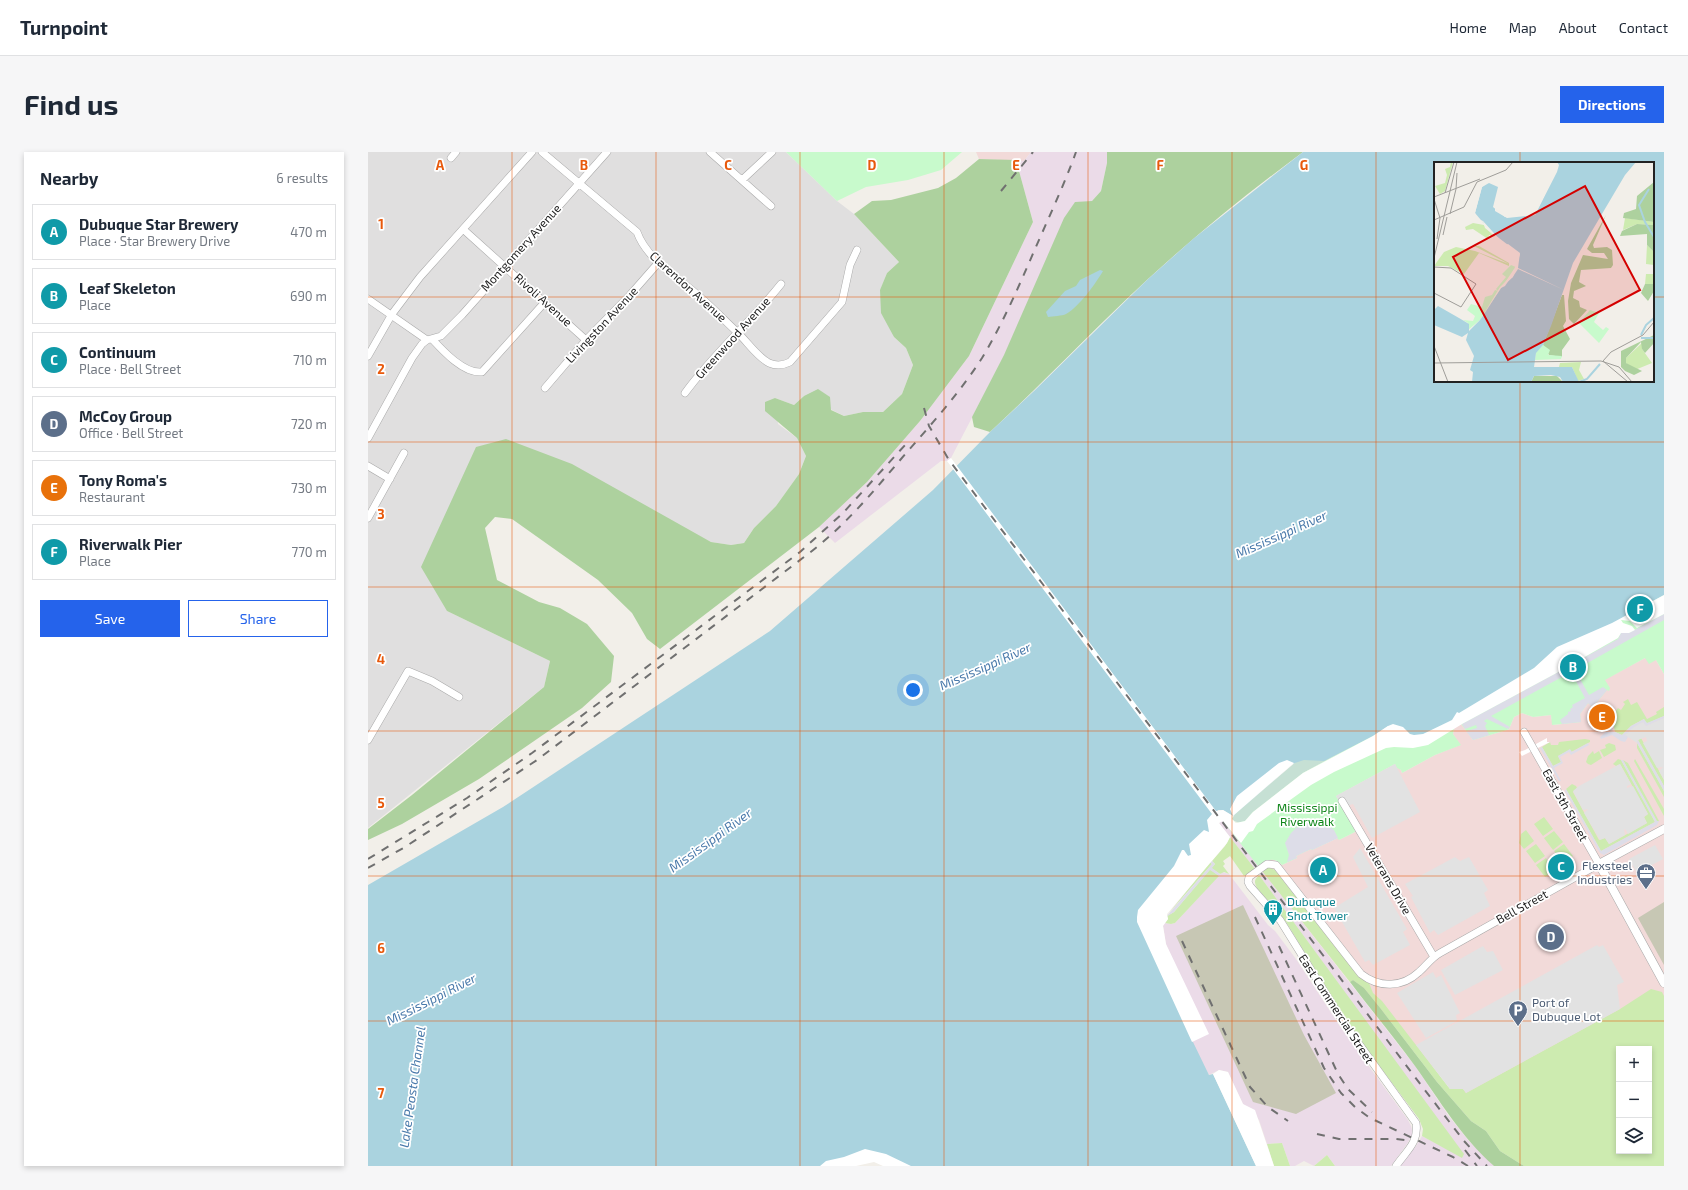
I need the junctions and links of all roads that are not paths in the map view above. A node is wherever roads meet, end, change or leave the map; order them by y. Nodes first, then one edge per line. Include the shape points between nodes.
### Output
1 (456, 152) edge
2 (532, 152) edge
3 (542, 152) edge
4 (607, 152) edge
5 (710, 152) edge
6 (772, 152) edge
7 (451, 158) dead end
8 (742, 180) junction
9 (578, 184) junction
10 (771, 206) dead end
11 (464, 230) junction
12 (857, 250) dead end
13 (659, 262) junction
14 (506, 266) junction
15 (781, 284) dead end
16 (368, 299) edge
17 (546, 302) junction
18 (392, 314) junction
19 (738, 332) junction
20 (430, 340) junction
21 (586, 340) junction
22 (368, 356) edge
23 (545, 388) dead end
24 (685, 393) dead end
25 (368, 438) edge
26 (404, 453) dead end
27 (368, 466) edge
28 (390, 479) junction
29 (368, 518) edge
30 (459, 697) dead end
31 (371, 724) edge
32 (1524, 732) dead end
33 (368, 740) edge
34 (1342, 801) dead end
35 (1664, 829) edge
36 (1273, 864) joint
37 (1598, 864) junction
38 (1434, 957) junction
39 (1664, 982) edge
40 (1396, 1166) edge

1 - 7 street
2 - 11 street
3 - 9 street, Clarendon Avenue
4 - 9 street, Montgomery Avenue
5 - 8 street
6 - 8 street
8 - 10 street
9 - 13 street, Clarendon Avenue via 637,232 640,241
9 - 14 street, Montgomery Avenue
11 - 14 street, Rivoli Avenue
11 - 18 street via 420,277
12 - 19 street, Clarendon Avenue via 850,265 842,302 786,364 770,364
13 - 19 street, Clarendon Avenue
13 - 21 street, Livingston Avenue
14 - 17 street, Rivoli Avenue
14 - 20 street, Montgomery Avenue via 446,332
15 - 19 street, Greenwood Avenue
16 - 18 street
17 - 20 street via 482,372 474,372 449,357
17 - 21 street, Rivoli Avenue
18 - 20 street
18 - 22 street
19 - 24 street, Greenwood Avenue via 701,370
20 - 25 street, Montgomery Avenue via 419,348 412,358
21 - 23 street, Livingston Avenue
26 - 28 street
27 - 28 street
28 - 29 street
30 - 31 street via 408,670
31 - 33 street
32 - 37 street, East 5th Street
34 - 38 street, Veterans Drive
35 - 37 street, Bell Street
36 - 38 street, Bell Street via 1278,867 1361,974 1384,985 1398,984 1415,976
36 - 40 street, East Commercial Street via 1264,866 1249,877 1250,886 1280,920 1344,1023 1416,1124 1415,1142
37 - 38 street, Bell Street
37 - 39 street, East 5th Street

